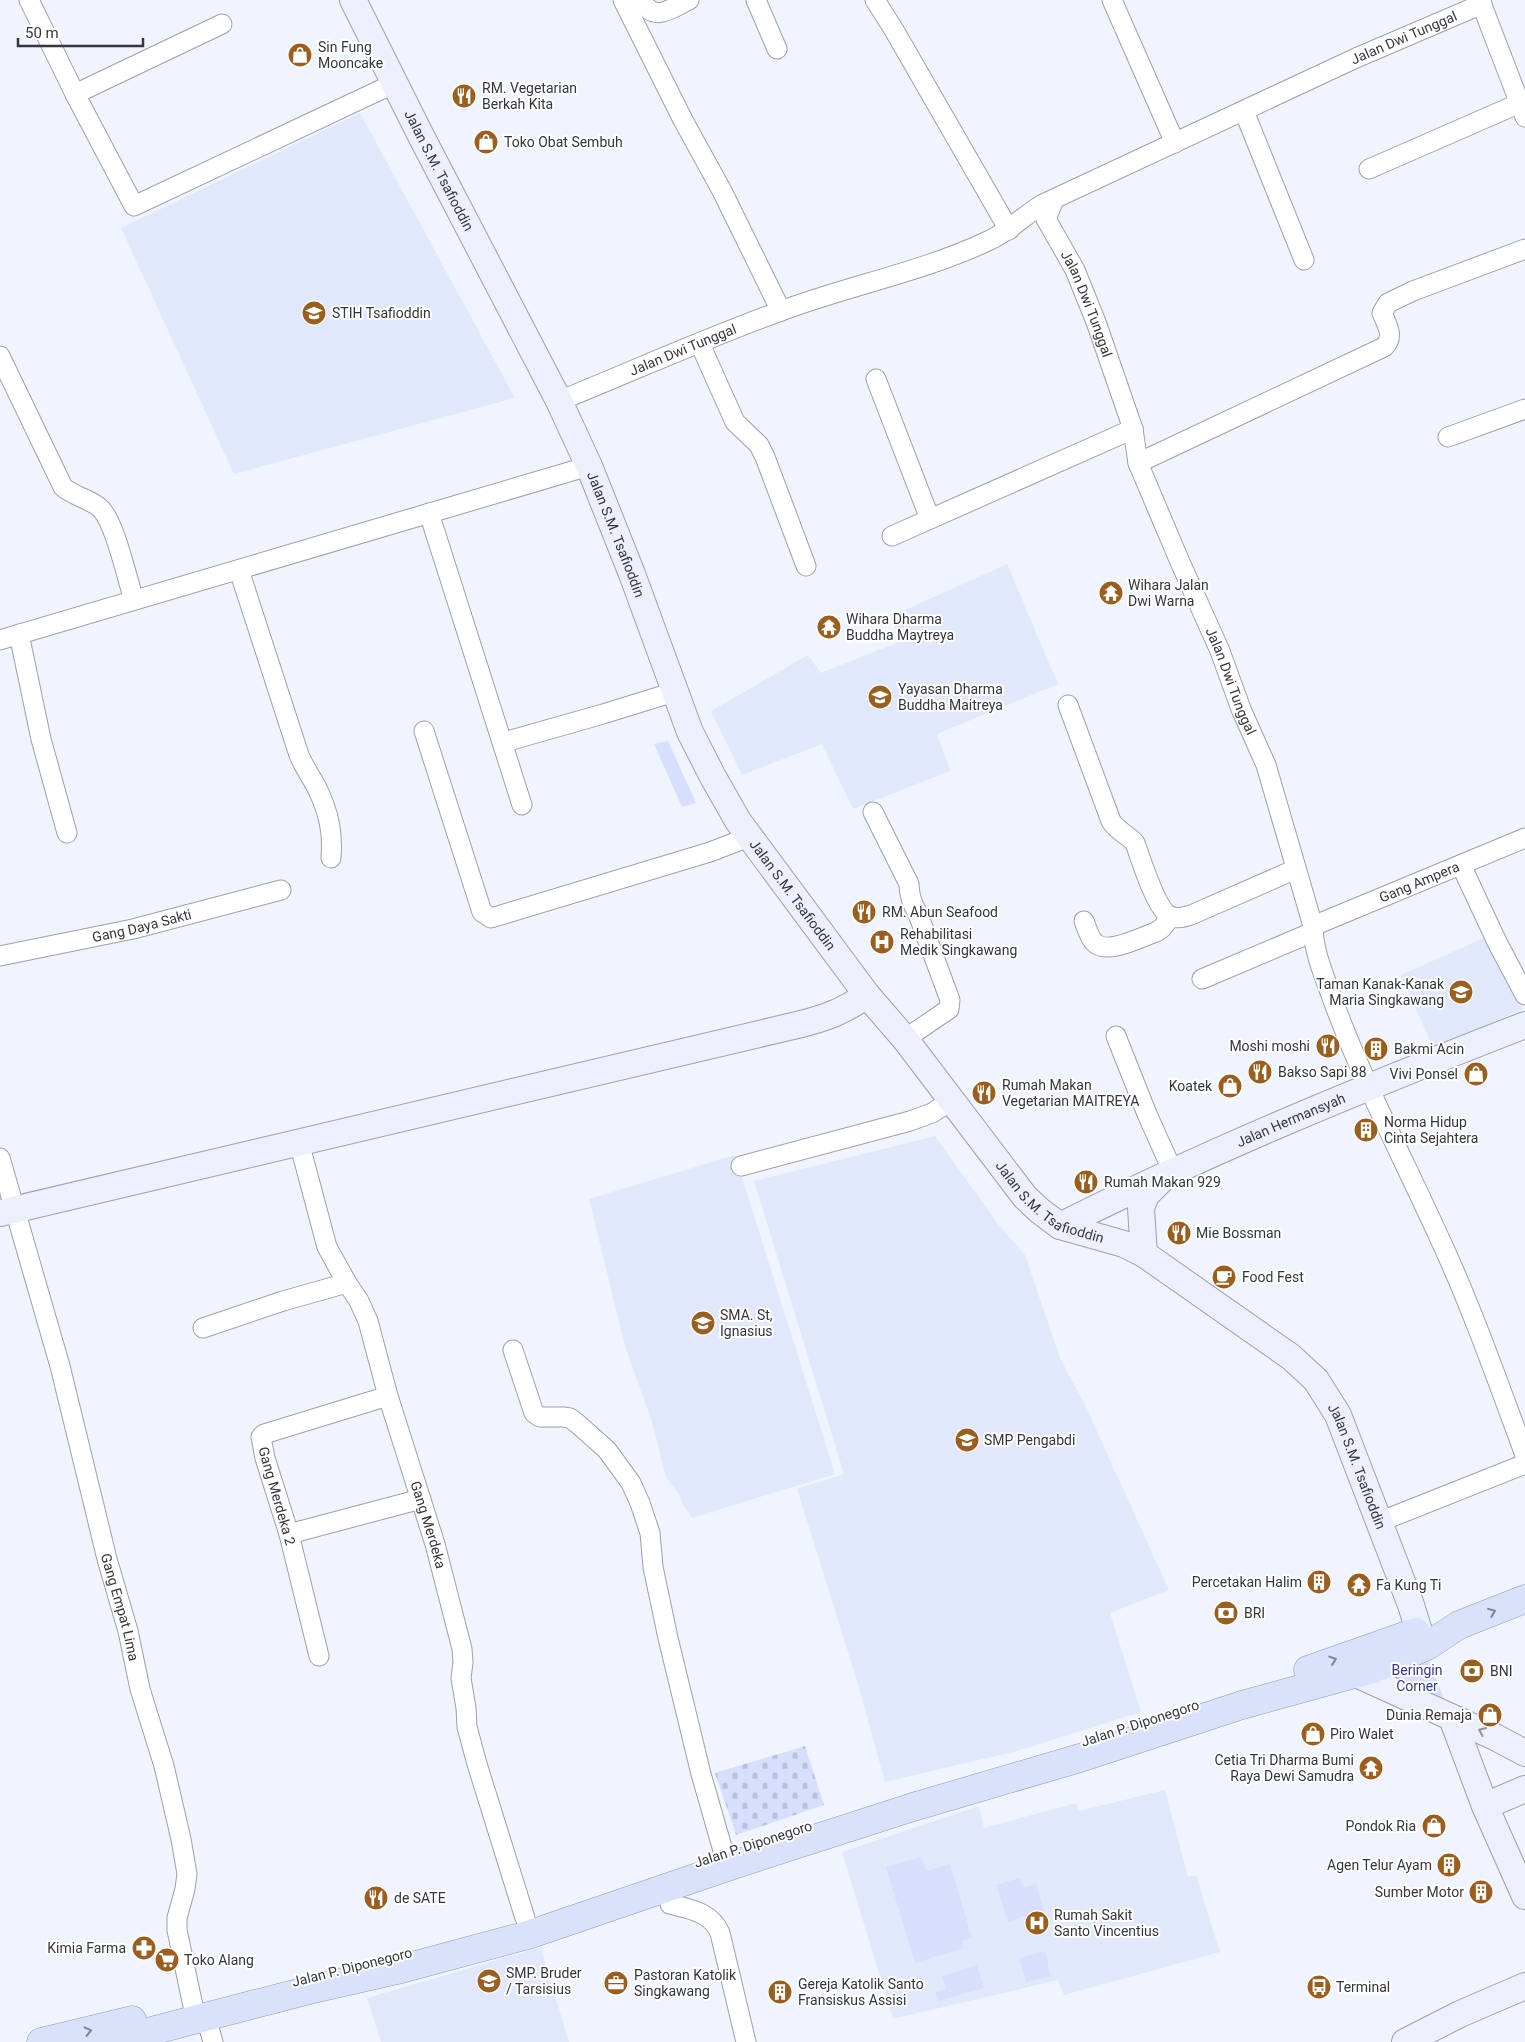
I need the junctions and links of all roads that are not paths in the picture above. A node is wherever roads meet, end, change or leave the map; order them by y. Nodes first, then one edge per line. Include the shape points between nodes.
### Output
1 (29, 0) edge
2 (352, 0) edge
3 (623, 0) edge
4 (642, 0) edge
5 (689, 0) edge
6 (756, 0) edge
7 (874, 0) edge
8 (1112, 0) edge
9 (1481, 2) edge
10 (222, 24) dead end
11 (777, 49) dead end
12 (395, 83) junction
13 (75, 94) junction
14 (1522, 110) edge
15 (1244, 111) junction
16 (1175, 143) junction
17 (1369, 169) dead end
18 (1054, 200) junction
19 (1046, 219) junction
20 (1012, 228) junction
21 (1525, 249) edge
22 (1304, 260) dead end
23 (781, 310) junction
24 (700, 344) junction
25 (0, 356) edge
26 (876, 379) dead end
27 (559, 401) junction
28 (1525, 409) edge
29 (1133, 428) junction
30 (1448, 437) dead end
31 (1138, 463) junction
32 (589, 466) junction
33 (429, 513) junction
34 (930, 519) junction
35 (892, 536) dead end
36 (806, 566) dead end
37 (239, 570) junction
38 (134, 600) junction
39 (18, 634) junction
40 (0, 640) edge
41 (674, 692) junction
42 (1068, 705) dead end
43 (424, 731) dead end
44 (508, 741) dead end
45 (522, 805) dead end
46 (873, 812) dead end
47 (67, 832) dead end
48 (749, 837) junction
49 (1525, 838) edge
50 (331, 858) dead end
51 (1461, 865) junction
52 (1296, 869) junction
53 (281, 890) dead end
54 (1171, 916) junction
55 (1084, 922) dead end
56 (1313, 929) junction
57 (0, 956) edge
58 (1202, 980) dead end
59 (1525, 994) edge
60 (867, 995) junction
61 (1525, 1025) edge
62 (1116, 1036) dead end
63 (905, 1039) junction
64 (1369, 1088) junction
65 (952, 1100) junction
66 (299, 1142) junction
67 (0, 1158) edge
68 (741, 1166) dead end
69 (1170, 1173) junction
70 (8, 1212) edge
71 (1060, 1226) junction
72 (1144, 1254) junction
73 (346, 1283) junction
74 (202, 1328) dead end
75 (513, 1350) dead end
76 (388, 1396) junction
77 (1525, 1455) edge
78 (1525, 1464) edge
79 (420, 1499) junction
80 (1379, 1522) junction
81 (289, 1534) junction
82 (1525, 1599) edge
83 (1459, 1625) junction
84 (1419, 1631) junction
85 (320, 1656) dead end
86 (1356, 1674) junction
87 (1452, 1718) junction
88 (1525, 1754) edge
89 (1525, 1789) edge
90 (1485, 1806) junction
91 (724, 1854) junction
92 (1524, 1889) edge
93 (670, 1904) dead end
94 (573, 1912) junction
95 (526, 1918) junction
96 (1525, 1986) edge
97 (204, 2022) edge
98 (41, 2042) edge
99 (109, 2042) edge
100 (746, 2042) edge
101 (1405, 2042) edge

1 - 13 street
2 - 12 street, Jalan S.M. Tsafioddin
3 - 23 street
4 - 5 street via 646,8 661,13
6 - 11 street
7 - 20 street
8 - 16 street
9 - 14 street
9 - 15 street, Jalan Dwi Tunggal
10 - 13 street
12 - 13 street via 134,206
12 - 27 street, Jalan S.M. Tsafioddin
14 - 17 street
15 - 16 street, Jalan Dwi Tunggal
15 - 22 street
16 - 18 street, Jalan Dwi Tunggal
18 - 19 street
18 - 20 street, Jalan Dwi Tunggal via 1031,211
19 - 20 street
19 - 29 street, Jalan Dwi Tunggal via 1075,270
20 - 23 street, Jalan Dwi Tunggal via 965,251 918,268
21 - 31 street via 1388,303 1382,313 1390,337 1384,347
23 - 24 street, Jalan Dwi Tunggal
24 - 27 street, Jalan Dwi Tunggal
24 - 36 street via 735,422 759,445 765,457
25 - 38 street via 63,488 94,503 109,521
26 - 34 street
27 - 32 street, Jalan S.M. Tsafioddin
28 - 30 street
29 - 31 street, Jalan Dwi Tunggal
29 - 34 street
31 - 52 street, Jalan Dwi Tunggal via 1266,765
32 - 33 street
32 - 41 street, Jalan S.M. Tsafioddin
33 - 37 street
33 - 45 street
34 - 35 street
37 - 38 street
37 - 50 street via 298,755 317,788 330,824 333,838
38 - 39 street
39 - 40 street
39 - 47 street via 41,739
41 - 44 street
41 - 48 street, Jalan S.M. Tsafioddin via 713,777
42 - 54 street via 1114,828 1135,843 1158,901 1163,911
43 - 48 street via 482,912 491,918 710,852
46 - 63 street via 909,884 912,905 950,1000 949,1009
48 - 60 street, Jalan S.M. Tsafioddin
49 - 51 street, Gang Ampera
51 - 56 street, Gang Ampera
51 - 59 street
52 - 54 street via 1191,915
52 - 56 street, Jalan Dwi Tunggal
53 - 57 street, Gang Daya Sakti via 133,929
54 - 55 street via 1156,932 1109,949 1093,942
56 - 58 street, Gang Ampera
56 - 64 street, Jalan Dwi Tunggal via 1315,948 1340,1020
60 - 63 street, Jalan S.M. Tsafioddin
60 - 66 street via 848,1008 820,1019
61 - 64 street, Jalan Hermansyah
62 - 69 street
63 - 65 street, Jalan S.M. Tsafioddin
64 - 69 street, Jalan Hermansyah
64 - 77 street, Jalan Dwi Tunggal via 1440,1239
65 - 68 street via 932,1113 910,1121
65 - 71 street, Jalan S.M. Tsafioddin via 1025,1196
66 - 70 street
66 - 73 street, Gang Merdeka via 327,1247
67 - 70 street, Gang Empat Lima
69 - 71 street, Jalan Hermansyah
69 - 72 street via 1146,1195 1141,1208
70 - 97 street, Gang Empat Lima via 60,1366 140,1689 164,1766 186,1874 177,1930
71 - 72 street, Jalan S.M. Tsafioddin via 1111,1240
72 - 80 street, Jalan S.M. Tsafioddin via 1291,1357 1316,1380 1338,1415
73 - 74 street
73 - 76 street, Gang Merdeka via 359,1300 368,1321
75 - 91 street via 534,1414 570,1418 579,1425 607,1450 631,1483 642,1509 650,1533 653,1567 668,1638
76 - 79 street, Gang Merdeka
76 - 81 street, Gang Merdeka 2 via 261,1437
78 - 80 street
79 - 81 street
79 - 95 street, Gang Merdeka via 462,1649 461,1678 467,1727 476,1764
80 - 84 street, Jalan S.M. Tsafioddin
81 - 85 street, Gang Merdeka 2
83 -> 82 main road
83 - 84 main road, Jalan P. Diponegoro
83 - 86 main road, Jalan P. Diponegoro via 1427,1646
91 -> 84 main road, Jalan P. Diponegoro via 1270,1684
86 - 87 street
86 - 94 main road, Jalan P. Diponegoro via 1242,1705 1073,1760
88 -> 87 street
87 - 90 street
89 - 90 street
90 - 92 street
91 - 94 main road, Jalan P. Diponegoro via 653,1875
93 - 100 street via 700,1913 716,1924
94 - 95 main road, Jalan P. Diponegoro
94 - 97 main road, Jalan P. Diponegoro via 401,1970 317,1988
95 - 97 main road, Jalan P. Diponegoro
96 - 101 street
98 -> 97 main road, Jalan P. Diponegoro
97 - 99 main road, Jalan P. Diponegoro

